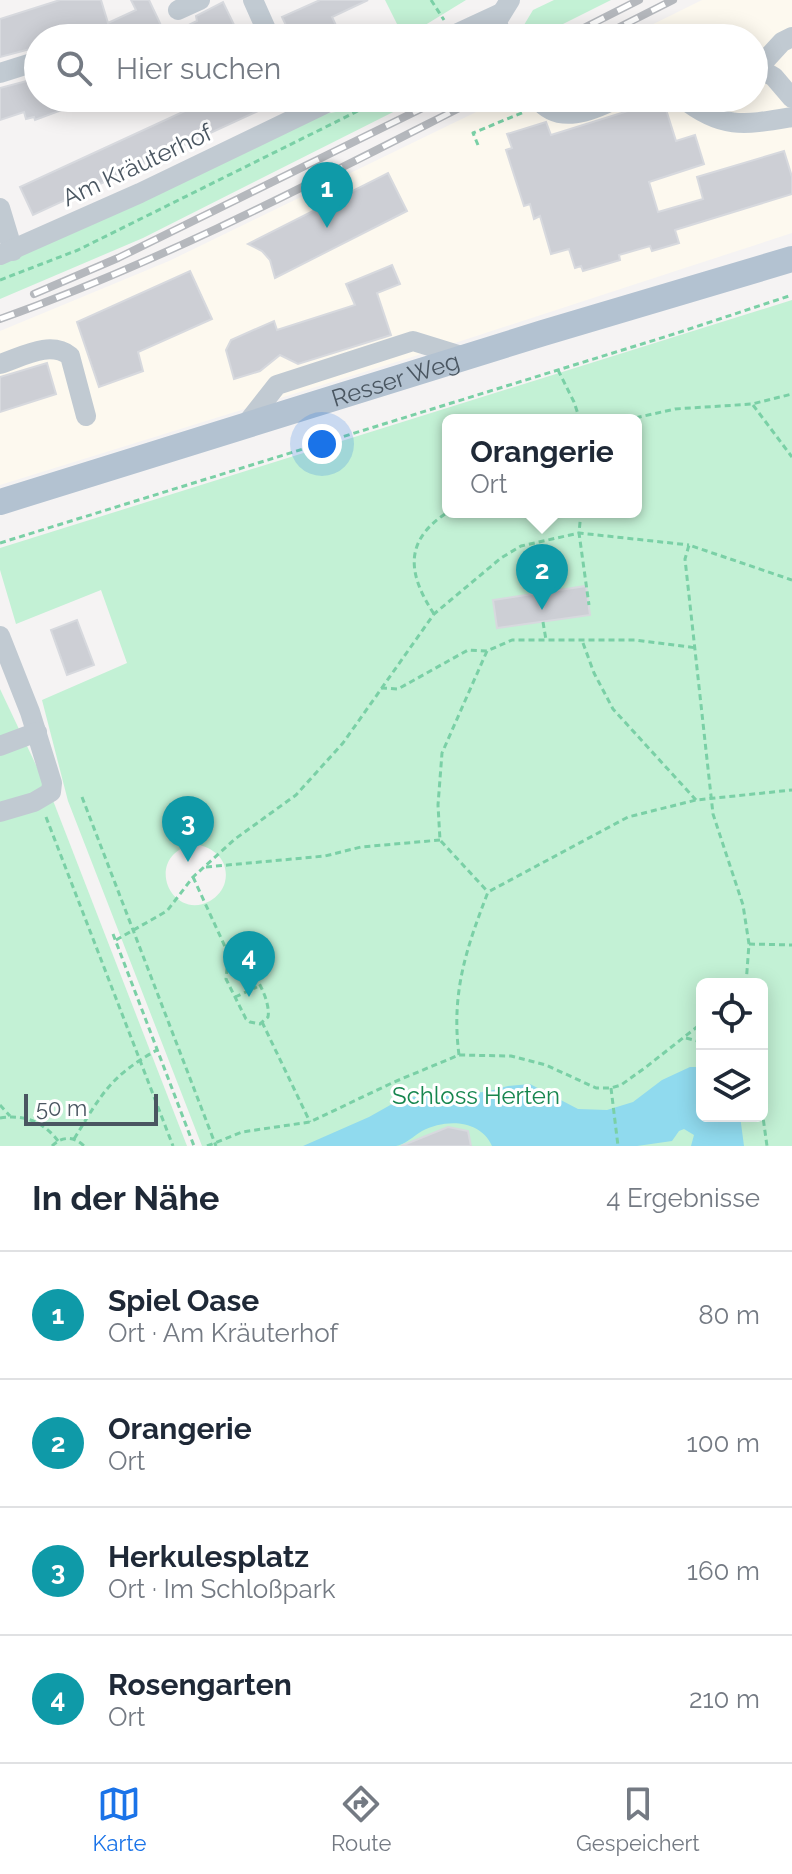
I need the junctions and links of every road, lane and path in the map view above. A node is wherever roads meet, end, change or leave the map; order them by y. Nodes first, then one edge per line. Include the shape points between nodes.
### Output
1 (200, 0) edge
2 (253, 0) edge
3 (431, 0) edge
4 (505, 6) edge
5 (178, 10) dead end
6 (264, 24) edge
7 (444, 24) edge
8 (473, 24) edge
9 (498, 24) edge
10 (792, 37) edge
11 (768, 55) edge
12 (24, 65) edge
13 (0, 73) edge
14 (768, 73) edge
15 (792, 98) edge
16 (291, 112) edge
17 (356, 112) edge
18 (515, 112) edge
19 (554, 112) edge
20 (589, 112) edge
21 (701, 112) edge
22 (792, 117) edge
23 (478, 145) dead end
24 (0, 208) edge
25 (6, 253) edge
26 (792, 259) edge
27 (0, 280) edge
28 (792, 295) edge
29 (0, 364) edge
30 (558, 370) junction
31 (792, 394) edge
32 (752, 404) junction
33 (578, 414) edge
34 (86, 416) dead end
35 (642, 416) edge
36 (792, 457) edge
37 (0, 502) edge
38 (442, 516) edge
39 (580, 518) edge
40 (579, 533) junction
41 (0, 543) edge
42 (689, 545) junction
43 (792, 580) edge
44 (589, 605) dead end
45 (434, 614) junction
46 (543, 622) dead end
47 (0, 636) edge
48 (546, 640) junction
49 (582, 641) junction
50 (697, 648) junction
51 (487, 651) junction
52 (381, 688) junction
53 (37, 732) junction
54 (0, 746) edge
55 (792, 790) edge
56 (82, 797) dead end
57 (696, 800) junction
58 (713, 800) junction
59 (44, 809) dead end
60 (0, 812) edge
61 (440, 840) junction
62 (203, 868) junction
63 (193, 877) junction
64 (488, 892) junction
65 (134, 932) junction
66 (113, 934) dead end
67 (116, 940) junction
68 (749, 944) junction
69 (792, 945) edge
70 (233, 964) junction
71 (746, 978) edge
72 (258, 986) junction
73 (235, 997) junction
74 (262, 1022) junction
75 (696, 1029) edge
76 (686, 1038) junction
77 (696, 1040) edge
78 (158, 1050) junction
79 (459, 1055) junction
80 (140, 1061) junction
81 (611, 1088) junction
82 (0, 1105) edge
83 (10, 1116) junction
84 (0, 1118) edge
85 (310, 1122) junction
86 (764, 1122) edge
87 (74, 1139) junction
88 (58, 1141) junction
89 (215, 1144) edge
90 (52, 1146) edge
91 (84, 1146) edge
92 (173, 1146) edge
93 (194, 1146) edge
94 (207, 1146) edge
95 (618, 1146) edge
96 (767, 1146) edge

1 - 5 street
2 - 6 street
3 - 7 path
4 - 8 street
4 - 9 street
10 - 11 street
12 - 13 street
14 - 15 street
16 - 25 street, Am Kräuterhof
17 - 27 path via 78,250
18 - 23 path via 473,133
19 - 20 street
21 - 22 street via 730,125
24 - 25 street
26 - 37 main road, Resser Weg
28 - 30 path
29 - 34 street via 53,348 63,350 70,356
30 - 33 path
30 - 41 path
31 - 32 path
32 - 35 path
32 - 36 path
38 - 45 path via 418,540 413,560
39 - 40 path
40 - 42 path
40 - 44 path
40 - 45 path via 521,546
42 - 43 path
42 - 50 path via 685,559
45 - 52 path
46 - 48 path
47 - 53 street
48 - 49 path
48 - 51 path via 512,640
49 - 50 path via 635,640
49 - 57 path via 613,709
50 - 58 path
51 - 52 path via 468,650 398,689
51 - 61 path via 442,753
52 - 62 path via 343,743 296,795
53 - 54 street
53 - 60 street via 51,774 51,792
55 - 58 path
56 - 65 path
57 - 58 path
57 - 64 path via 605,827
58 - 68 path
59 - 80 path
61 - 62 path
61 - 64 path
62 - 63 path
63 - 65 path via 167,911
63 - 70 path
64 - 79 path via 459,982
65 - 67 path
65 - 89 path
66 - 67 path
67 - 78 path
68 - 69 path
68 - 71 path
70 - 72 path via 249,967
70 - 73 path via 226,974
72 - 73 path
72 - 74 path via 269,1007
73 - 74 path via 246,1019
74 - 85 path
75 - 76 path
76 - 77 path
76 - 81 path
78 - 80 path
78 - 93 path
79 - 81 path via 511,1056 596,1088
79 - 85 path
80 - 87 path via 103,1091
80 - 92 path
81 - 95 path
82 - 83 path
83 - 84 path
83 - 88 path via 47,1127
85 - 89 path via 242,1132
86 - 96 path
87 - 88 path
87 - 91 path
88 - 90 path
89 - 94 path

